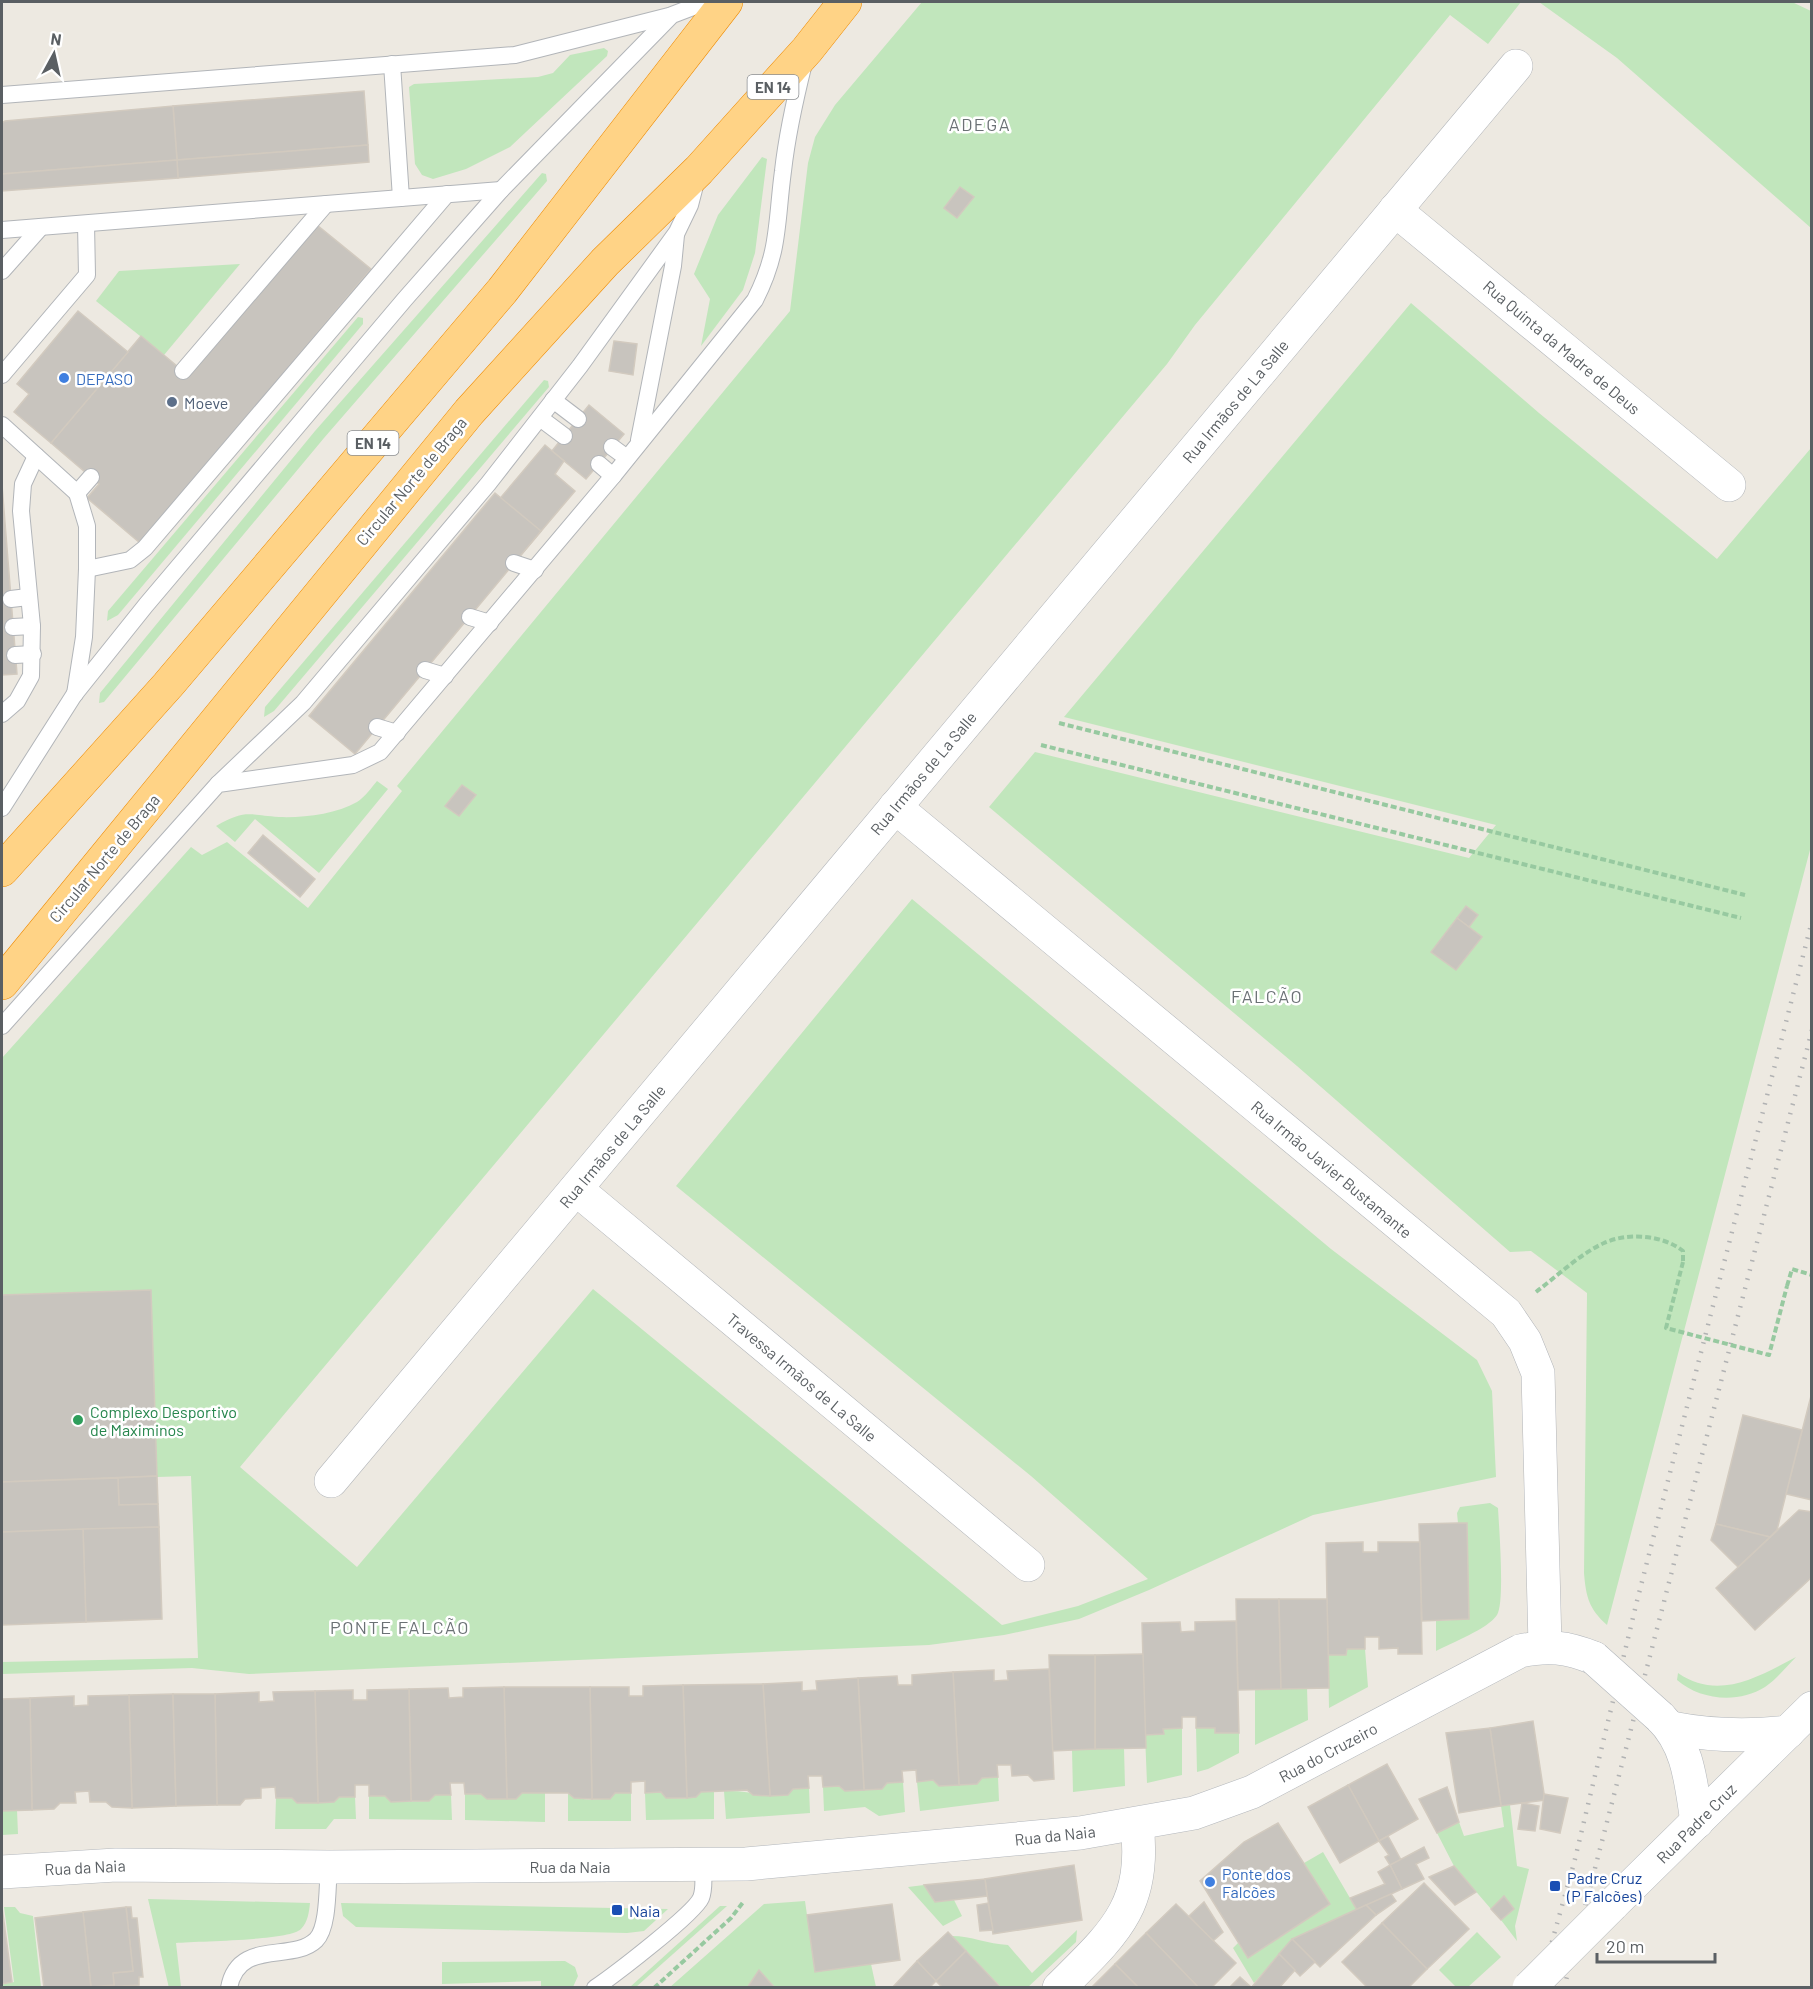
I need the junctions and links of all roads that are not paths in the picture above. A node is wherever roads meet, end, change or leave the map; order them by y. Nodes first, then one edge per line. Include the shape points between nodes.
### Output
1 (706, 2) edge
2 (726, 2) edge
3 (845, 2) edge
4 (672, 15) junction
5 (807, 50) junction
6 (392, 64) junction
7 (1516, 66) dead end
8 (2, 95) edge
9 (699, 170) junction
10 (501, 190) junction
11 (447, 194) junction
12 (401, 198) junction
13 (326, 204) junction
14 (1395, 210) junction
15 (86, 224) junction
16 (41, 227) junction
17 (2, 230) edge
18 (677, 232) junction
19 (2, 271) edge
20 (183, 371) dead end
21 (2, 375) edge
22 (553, 400) junction
23 (540, 418) junction
24 (578, 419) dead end
25 (2, 425) edge
26 (564, 436) dead end
27 (638, 444) junction
28 (612, 447) dead end
29 (36, 456) junction
30 (627, 458) junction
31 (598, 464) dead end
32 (613, 476) junction
33 (91, 477) dead end
34 (1729, 485) dead end
35 (77, 493) junction
36 (514, 563) dead end
37 (87, 569) junction
38 (535, 570) junction
39 (28, 597) junction
40 (10, 599) dead end
41 (470, 617) dead end
42 (490, 623) junction
43 (32, 626) junction
44 (13, 627) dead end
45 (33, 654) junction
46 (15, 655) dead end
47 (425, 670) dead end
48 (445, 676) junction
49 (74, 695) junction
50 (2, 714) edge
51 (377, 727) dead end
52 (397, 733) junction
53 (218, 784) junction
54 (895, 807) junction
55 (2, 808) edge
56 (2, 870) edge
57 (2, 983) edge
58 (2, 1026) edge
59 (576, 1189) junction
60 (331, 1482) dead end
61 (1028, 1565) dead end
62 (1545, 1645) junction
63 (1812, 1708) edge
64 (1666, 1723) junction
65 (1788, 1732) junction
66 (1697, 1822) junction
67 (1137, 1825) junction
68 (703, 1866) junction
69 (328, 1867) junction
70 (2, 1872) edge
71 (230, 1988) edge
72 (596, 1988) edge
73 (1059, 1988) edge
74 (1529, 1988) edge

1 - 4 lane
2 - 56 highway, EN 14 via 494,300 168,685
3 - 5 highway, Circular Norte de Braga / EN 14
4 - 6 lane via 515,55
4 - 10 lane
5 - 9 highway, Circular Norte de Braga / EN 14
5 - 27 lane via 790,121 779,231 768,274 755,300
6 - 8 lane
6 - 12 lane
7 - 14 street, Rua Irmãos de La Salle
9 - 18 lane via 690,206
9 - 57 highway, Circular Norte de Braga / EN 14 via 605,262 469,411
10 - 11 lane
10 - 49 lane via 153,596
11 - 12 lane
11 - 37 lane via 362,286 137,554 130,560
12 - 13 lane
13 - 15 lane
13 - 20 lane via 244,306
14 - 34 street, Rua Quinta da Madre de Deus
14 - 54 street, Rua Irmãos de La Salle
15 - 16 lane
15 - 21 lane via 87,275
16 - 17 lane
16 - 19 lane
18 - 22 lane
18 - 27 lane
22 - 23 lane
22 - 24 lane
23 - 26 lane
23 - 53 lane via 447,541 310,705
25 - 29 lane
27 - 30 lane
28 - 30 lane
29 - 35 lane
29 - 39 lane via 13,511 17,571
30 - 32 lane
31 - 32 lane
32 - 38 lane
33 - 35 lane
35 - 37 lane via 87,526
36 - 38 lane
37 - 49 lane via 84,637
38 - 42 lane
39 - 40 lane
39 - 43 lane
41 - 42 lane
42 - 48 lane
43 - 44 lane
43 - 45 lane
45 - 46 lane
45 - 50 lane via 31,676 17,701
47 - 48 lane
48 - 52 lane
49 - 55 lane
51 - 52 lane
52 - 53 lane via 380,752 352,765
53 - 58 lane
54 - 59 street, Rua Irmãos de La Salle
54 - 62 street, Rua Irmão Javier Bustamante via 1506,1313 1526,1341 1538,1373
59 - 60 street, Rua Irmãos de La Salle
59 - 61 street, Travessa Irmãos de La Salle
62 - 64 street, Rua do Cruzeiro, bridge via 1572,1648 1594,1658
62 - 67 street, Rua do Cruzeiro via 1520,1651 1252,1792 1194,1813
63 - 65 street, Rua Padre Cruz
64 - 65 street via 1711,1736
64 - 66 street, Rua do Cruzeiro via 1688,1762
65 - 66 street, Rua Padre Cruz
66 - 74 street, Rua Padre Cruz, bridge
67 - 68 street, Rua da Naia via 839,1857
67 - 73 street via 1141,1854 1137,1884 1126,1914 1107,1940
68 - 69 street, Rua da Naia
68 - 72 lane via 704,1887 697,1903
69 - 70 street, Rua da Naia via 116,1865
69 - 71 lane via 325,1918 316,1940 296,1949 264,1952 242,1964 231,1977

